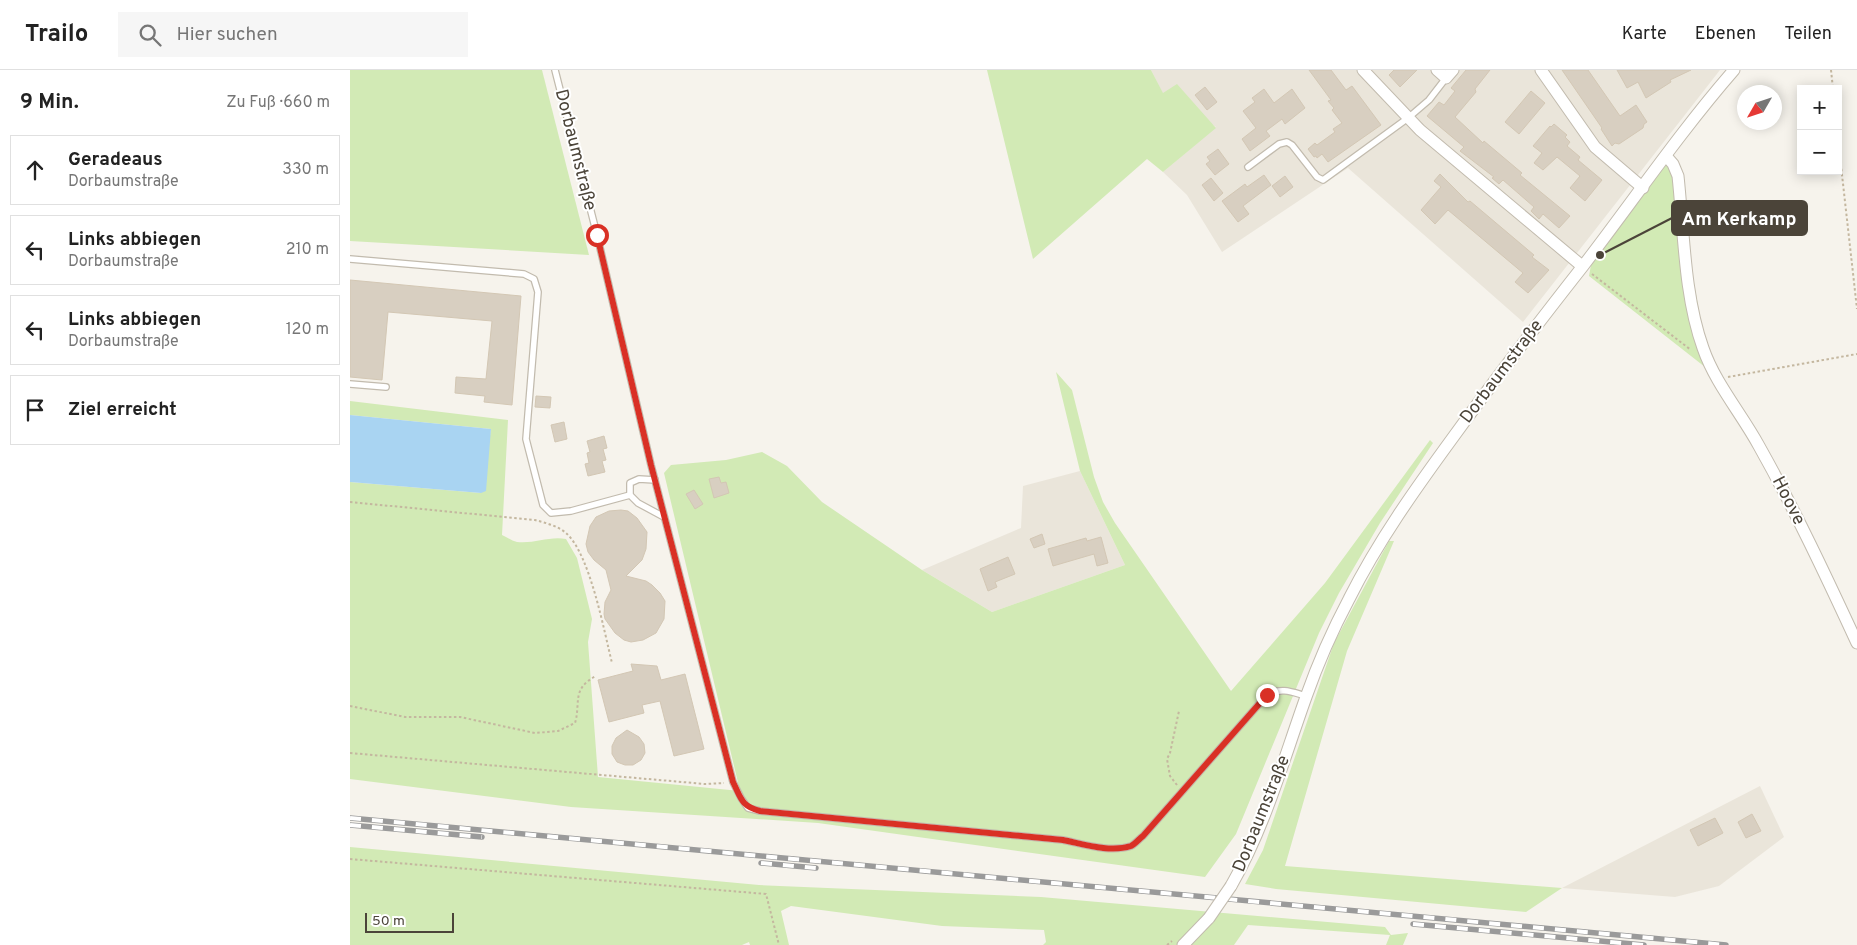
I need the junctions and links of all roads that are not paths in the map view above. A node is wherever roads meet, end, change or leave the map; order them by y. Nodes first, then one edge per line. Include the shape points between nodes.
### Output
1 (555, 70) edge
2 (1364, 70) edge
3 (1540, 70) edge
4 (1734, 70) edge
5 (1445, 73) edge
6 (1408, 118) junction
7 (1666, 156) junction
8 (1248, 167) dead end
9 (1643, 188) junction
10 (350, 259) edge
11 (1582, 266) junction
12 (350, 384) edge
13 (386, 387) dead end
14 (655, 480) junction
15 (630, 495) junction
16 (664, 517) junction
17 (1857, 642) edge
18 (1306, 696) junction
19 (1183, 945) edge

1 - 14 lane, Dorbaumstraße
2 - 6 street
3 - 9 street via 1595,147
4 - 7 street, Dorbaumstraße
5 - 6 lane via 1429,100
6 - 8 lane via 1323,180 1316,178 1287,142 1279,144
6 - 11 street
7 - 9 street, Dorbaumstraße
7 - 17 street, Hoove via 1678,176 1695,320 1709,364 1776,476
9 - 11 street, Dorbaumstraße
10 - 15 lane via 524,274 534,279 538,292 526,439 543,505 551,513 571,511
11 - 18 street, Dorbaumstraße via 1464,422 1388,531 1345,606
12 - 13 lane
14 - 15 lane via 639,478 630,483
14 - 16 lane, Dorbaumstraße
15 - 16 lane
16 - 18 lane, Dorbaumstraße via 733,782 748,808 1120,848 1132,845 1143,836 1267,695 1283,690
18 - 19 street, Dorbaumstraße, bridge via 1258,834 1231,886 1209,918

